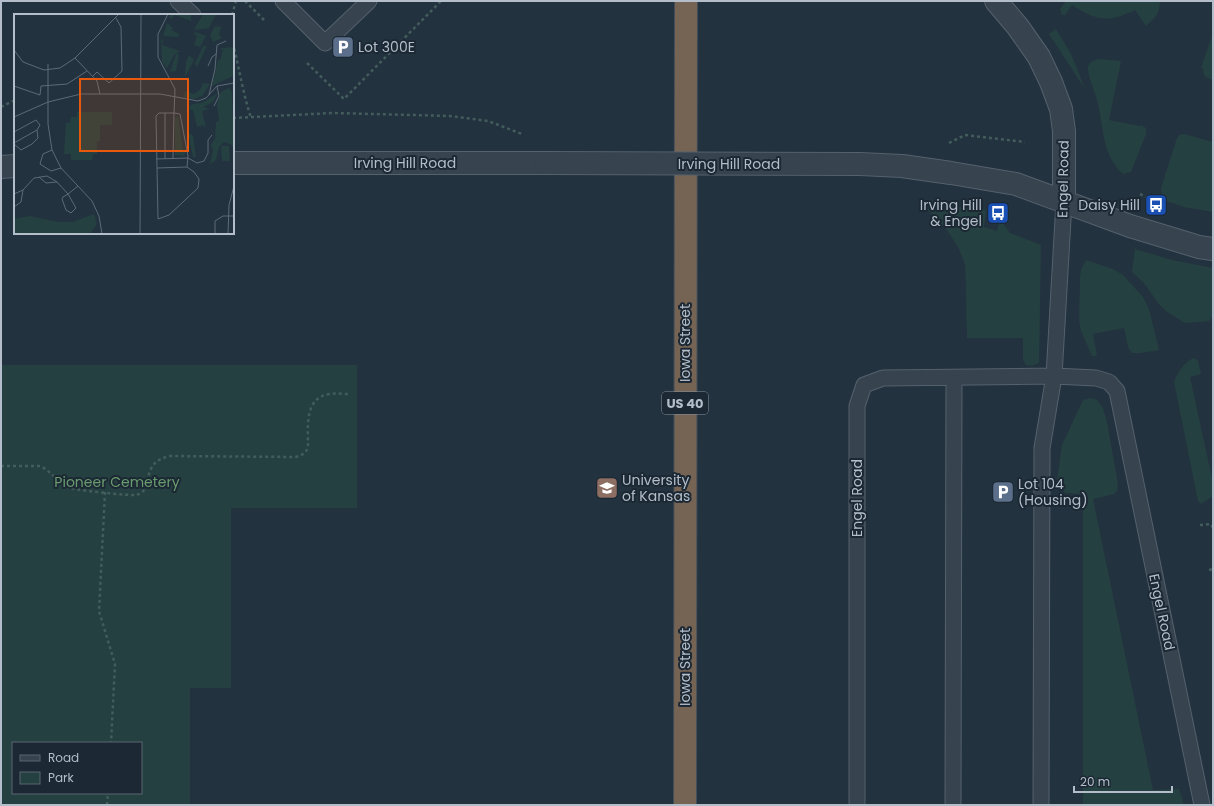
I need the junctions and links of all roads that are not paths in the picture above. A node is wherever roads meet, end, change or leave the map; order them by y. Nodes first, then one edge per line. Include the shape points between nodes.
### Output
1 (178, 1) edge
2 (283, 1) edge
3 (369, 1) edge
4 (686, 1) edge
5 (996, 1) edge
6 (192, 14) edge
7 (234, 164) edge
8 (14, 166) edge
9 (1, 167) edge
10 (1064, 202) junction
11 (1213, 249) edge
12 (1054, 376) junction
13 (954, 378) junction
14 (685, 805) edge
15 (857, 805) edge
16 (953, 805) edge
17 (1041, 805) edge
18 (1202, 805) edge

1 - 6 lane
2 - 3 lane via 325,43
4 - 14 highway, Iowa Street / US 40
5 - 10 street, Engel Road via 1039,57 1061,109 1064,131
7 - 10 street, Irving Hill Road, bridge via 860,164 902,166 1016,184
8 - 9 street
10 - 11 street, Irving Hill Road via 1130,226
10 - 12 lane, Engel Road
12 - 13 lane, Engel Road
12 - 17 lane via 1042,448
12 - 18 lane, Engel Road via 1096,378 1110,382 1117,392
13 - 15 lane, Engel Road via 883,378 864,385 857,406
13 - 16 lane

